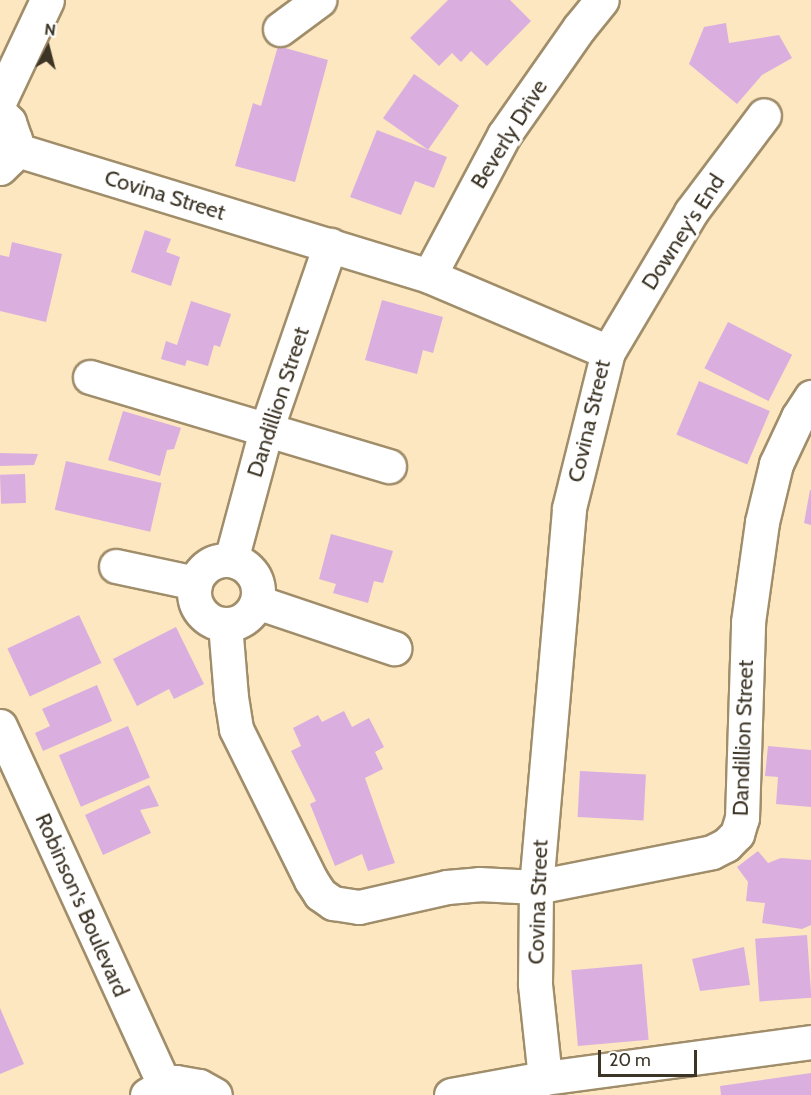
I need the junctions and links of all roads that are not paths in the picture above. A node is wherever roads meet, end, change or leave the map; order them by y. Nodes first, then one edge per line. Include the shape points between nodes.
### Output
1 (47, 0) edge
2 (320, 0) edge
3 (602, 0) edge
4 (280, 30) dead end
5 (0, 100) edge
6 (0, 112) edge
7 (764, 115) dead end
8 (7, 158) edge
9 (330, 245) junction
10 (429, 276) junction
11 (608, 352) junction
12 (90, 377) dead end
13 (811, 398) edge
14 (266, 430) junction
15 (389, 466) dead end
16 (231, 560) junction
17 (116, 566) dead end
18 (195, 583) junction
19 (257, 602) junction
20 (225, 624) junction
21 (394, 648) dead end
22 (0, 726) edge
23 (536, 887) junction
24 (811, 1042) edge
25 (545, 1078) junction
26 (155, 1090) edge
27 (215, 1095) edge
28 (451, 1095) edge

1 - 5 street
2 - 4 street
3 - 10 street, Beverly Drive via 504,135
6 - 8 street via 13,130
7 - 11 street, Downey's End via 691,212
8 - 9 street, Covina Street
9 - 10 street, Covina Street
9 - 14 street, Dandillion Street
10 - 11 street, Covina Street
11 - 23 street, Covina Street via 569,508
12 - 14 street
13 - 23 street, Dandillion Street via 776,465 762,522 748,622 744,797 737,834 712,852
14 - 15 street
14 - 16 street, Dandillion Street
16 - 18 street via 209,565
16 - 19 street via 244,565 253,575 258,588
17 - 18 street
18 - 20 street via 194,598 200,611
19 - 20 street via 245,618
19 - 21 street
20 - 23 street, Dandillion Street via 236,729 320,894 333,903 359,907 447,886
22 - 26 street, Robinson's Boulevard
23 - 25 street, Covina Street via 535,984
24 - 25 street
25 - 28 street
26 - 27 street via 188,1083

